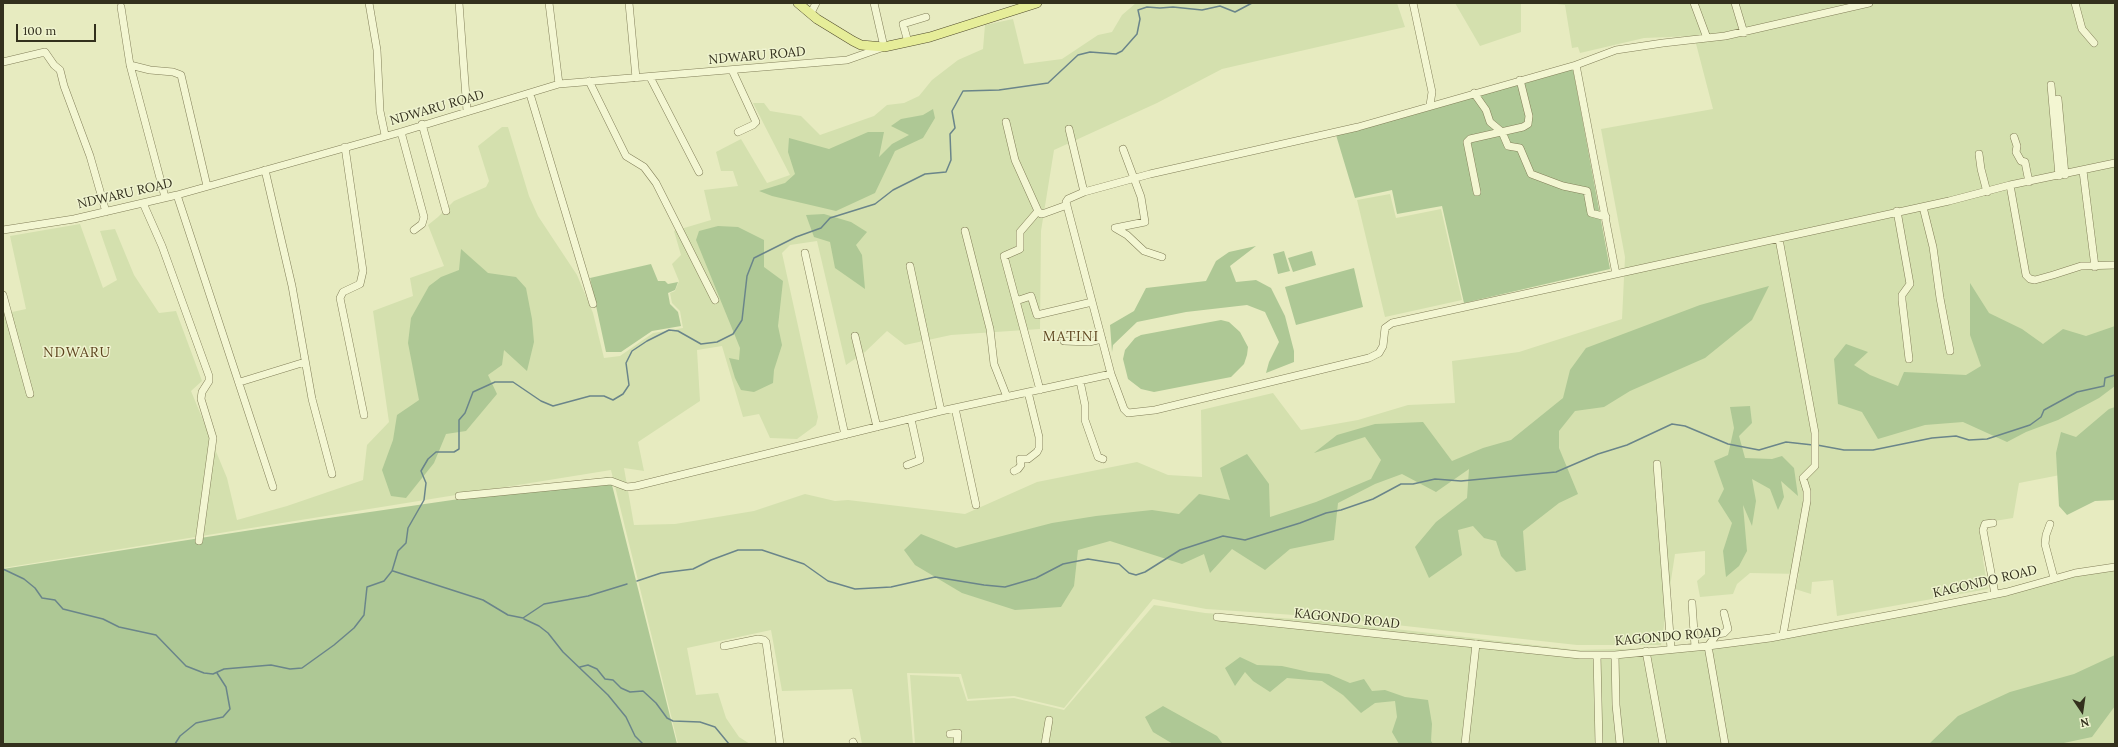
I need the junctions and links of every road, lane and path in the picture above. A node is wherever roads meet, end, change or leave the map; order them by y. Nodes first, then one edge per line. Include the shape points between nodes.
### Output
1 (370, 3) edge
2 (459, 3) edge
3 (549, 3) edge
4 (629, 3) edge
5 (798, 3) edge
6 (816, 3) edge
7 (874, 3) edge
8 (1037, 3) edge
9 (1413, 3) edge
10 (1694, 3) edge
11 (1734, 3) edge
12 (1869, 3) edge
13 (2075, 3) edge
14 (1017, 6) edge
15 (121, 7) dead end
16 (810, 13) junction
17 (926, 17) dead end
18 (1744, 33) junction
19 (1707, 38) junction
20 (908, 42) junction
21 (2094, 43) dead end
22 (884, 47) junction
23 (3, 62) edge
24 (130, 65) junction
25 (1576, 65) junction
26 (732, 70) junction
27 (650, 77) junction
28 (636, 78) junction
29 (1520, 80) junction
30 (589, 81) junction
31 (559, 84) junction
32 (2052, 85) dead end
33 (1432, 92) junction
34 (1474, 93) junction
35 (530, 94) junction
36 (2058, 99) dead end
37 (1443, 102) junction
38 (1430, 106) junction
39 (467, 111) junction
40 (1006, 122) dead end
41 (422, 124) junction
42 (1069, 129) dead end
43 (401, 132) junction
44 (738, 132) dead end
45 (1502, 132) junction
46 (385, 135) junction
47 (2014, 137) dead end
48 (345, 147) junction
49 (1123, 149) dead end
50 (1979, 154) dead end
51 (2115, 163) edge
52 (265, 170) junction
53 (2083, 171) junction
54 (699, 172) dead end
55 (2062, 175) junction
56 (1134, 178) junction
57 (2029, 182) junction
58 (2010, 185) junction
59 (207, 186) junction
60 (1084, 192) junction
61 (1477, 192) dead end
62 (1987, 192) junction
63 (177, 195) junction
64 (165, 197) junction
65 (143, 203) junction
66 (1067, 205) junction
67 (1923, 207) junction
68 (446, 211) dead end
69 (1038, 211) junction
70 (1897, 211) junction
71 (106, 212) junction
72 (1606, 217) junction
73 (3, 230) edge
74 (414, 230) dead end
75 (966, 231) dead end
76 (1779, 238) junction
77 (805, 253) dead end
78 (1162, 257) dead end
79 (2115, 265) edge
80 (910, 266) dead end
81 (2095, 267) junction
82 (1616, 274) junction
83 (3, 295) edge
84 (715, 300) dead end
85 (1016, 301) junction
86 (1092, 302) junction
87 (593, 304) dead end
88 (855, 336) dead end
89 (1102, 339) junction
90 (1064, 341) dead end
91 (1950, 351) dead end
92 (1909, 359) dead end
93 (305, 362) junction
94 (1111, 374) junction
95 (1080, 381) junction
96 (240, 382) junction
97 (1040, 390) junction
98 (1028, 392) junction
99 (30, 394) dead end
100 (1006, 397) junction
101 (955, 408) junction
102 (941, 411) junction
103 (364, 414) dead end
104 (911, 419) junction
105 (877, 427) junction
106 (845, 435) junction
107 (1103, 459) dead end
108 (1657, 464) dead end
109 (907, 465) dead end
110 (1014, 471) dead end
111 (332, 474) dead end
112 (273, 487) dead end
113 (458, 496) dead end
114 (976, 505) dead end
115 (1993, 523) dead end
116 (2050, 524) dead end
117 (200, 542) dead end
118 (2115, 567) edge
119 (2054, 578) junction
120 (1995, 594) junction
121 (1692, 602) dead end
122 (1724, 613) dead end
123 (1217, 616) dead end
124 (1783, 635) junction
125 (1476, 644) junction
126 (724, 646) dead end
127 (1708, 646) junction
128 (1695, 647) junction
129 (1671, 649) junction
130 (1646, 651) junction
131 (1597, 655) junction
132 (1615, 655) junction
133 (1049, 720) dead end
134 (950, 734) dead end
135 (780, 744) edge
136 (958, 744) edge
137 (1044, 744) edge
138 (1465, 744) edge
139 (1599, 744) edge
140 (1620, 744) edge
141 (1663, 744) edge
142 (1725, 744) edge

1 - 46 street via 377,50 380,111
2 - 39 street
3 - 31 street
4 - 28 street
5 - 16 main road
6 - 16 street
7 - 22 street
8 - 14 main road
9 - 33 street
10 - 19 street
11 - 18 street
12 - 18 street
13 - 21 street via 2082,29
14 - 20 main road
15 - 24 street
16 - 22 main road via 837,33 861,45
17 - 20 street via 903,24
18 - 19 street
19 - 25 street via 1616,50
20 - 22 main road
22 - 26 street, NDWARU ROAD via 847,60
23 - 71 street via 45,52 60,70 90,156
24 - 59 street via 181,75
24 - 64 street
25 - 29 street
25 - 72 street
26 - 27 street, NDWARU ROAD
26 - 44 street via 756,122
27 - 28 street, NDWARU ROAD
27 - 54 street
28 - 30 street, NDWARU ROAD
29 - 34 street
29 - 45 street via 1528,124
30 - 31 street, NDWARU ROAD
30 - 84 street via 626,156 644,167 656,183
31 - 35 street, NDWARU ROAD
32 - 55 street
33 - 37 street
33 - 38 street
34 - 37 street
34 - 45 street via 1486,110 1490,122
35 - 39 street, NDWARU ROAD
35 - 87 street
36 - 55 street
37 - 38 street
38 - 56 street via 1358,127
39 - 41 street, NDWARU ROAD
40 - 69 street via 1015,160
41 - 43 street, NDWARU ROAD
41 - 68 street
42 - 60 street
43 - 46 street, NDWARU ROAD
43 - 74 street via 424,217 422,224
45 - 61 street via 1470,138 1467,142
45 - 72 street via 1508,146 1520,148 1531,174 1563,186 1587,191 1591,213
46 - 48 street, NDWARU ROAD
47 - 57 street via 2016,152 2024,162
48 - 52 street, NDWARU ROAD
48 - 103 street via 363,271 360,284 343,292 340,298
49 - 56 street
50 - 62 street
51 - 53 street
52 - 59 street, NDWARU ROAD
52 - 93 street via 292,286
53 - 55 street
53 - 81 street
55 - 57 street
56 - 60 street
56 - 78 street via 1141,197 1145,222 1115,228 1144,251
57 - 58 street
58 - 62 street
58 - 81 street via 2026,275 2030,279 2053,276 2080,266
59 - 63 street, NDWARU ROAD
60 - 66 street via 1066,200
62 - 67 street
63 - 64 street, NDWARU ROAD
63 - 96 street
64 - 65 street, NDWARU ROAD
65 - 71 street, NDWARU ROAD
65 - 117 street via 162,246 209,376 201,399 213,438
66 - 69 street via 1041,214
66 - 86 street
67 - 70 street
67 - 91 street via 1933,247
69 - 85 street via 1020,232 1020,249 1004,256
70 - 76 street
70 - 92 street via 1910,284 1902,295
71 - 73 street, NDWARU ROAD
72 - 82 street
75 - 100 street via 990,329 994,364
76 - 82 street
76 - 124 street via 1815,439 1815,466 1803,478 1807,501
77 - 106 street
79 - 81 street
80 - 102 street
82 - 94 street via 1392,323 1386,328 1379,353 1369,358 1155,410 1128,413 1124,409
83 - 99 street
85 - 86 street via 1031,296 1037,315
85 - 97 street
86 - 89 street
88 - 105 street
89 - 90 street via 1088,342
89 - 94 street
93 - 96 street
93 - 111 street
94 - 95 street
95 - 97 street
95 - 107 street via 1085,420 1098,457
96 - 112 street
97 - 98 street
98 - 100 street
98 - 110 street via 1039,437 1039,448 1028,459 1020,459 1021,465
100 - 101 street
101 - 102 street
101 - 114 street
102 - 104 street
104 - 105 street
104 - 109 street via 920,460
105 - 106 street
106 - 113 street via 636,486 627,487 611,481
108 - 129 street
115 - 120 street via 1985,524 1984,530
116 - 119 street via 2045,544
118 - 119 street, KAGONDO ROAD
119 - 120 street, KAGONDO ROAD
120 - 124 street, KAGONDO ROAD
121 - 128 street
122 - 127 street via 1728,629 1717,634
123 - 125 street, KAGONDO ROAD
124 - 127 street, KAGONDO ROAD
125 - 131 street, KAGONDO ROAD
125 - 138 street
126 - 135 street via 758,639 766,642
127 - 128 street, KAGONDO ROAD
127 - 142 street
128 - 129 street, KAGONDO ROAD
129 - 130 street, KAGONDO ROAD
130 - 132 street, KAGONDO ROAD
130 - 141 street
131 - 132 street, KAGONDO ROAD
131 - 139 street
132 - 140 street
133 - 137 street
134 - 136 street via 958,733

